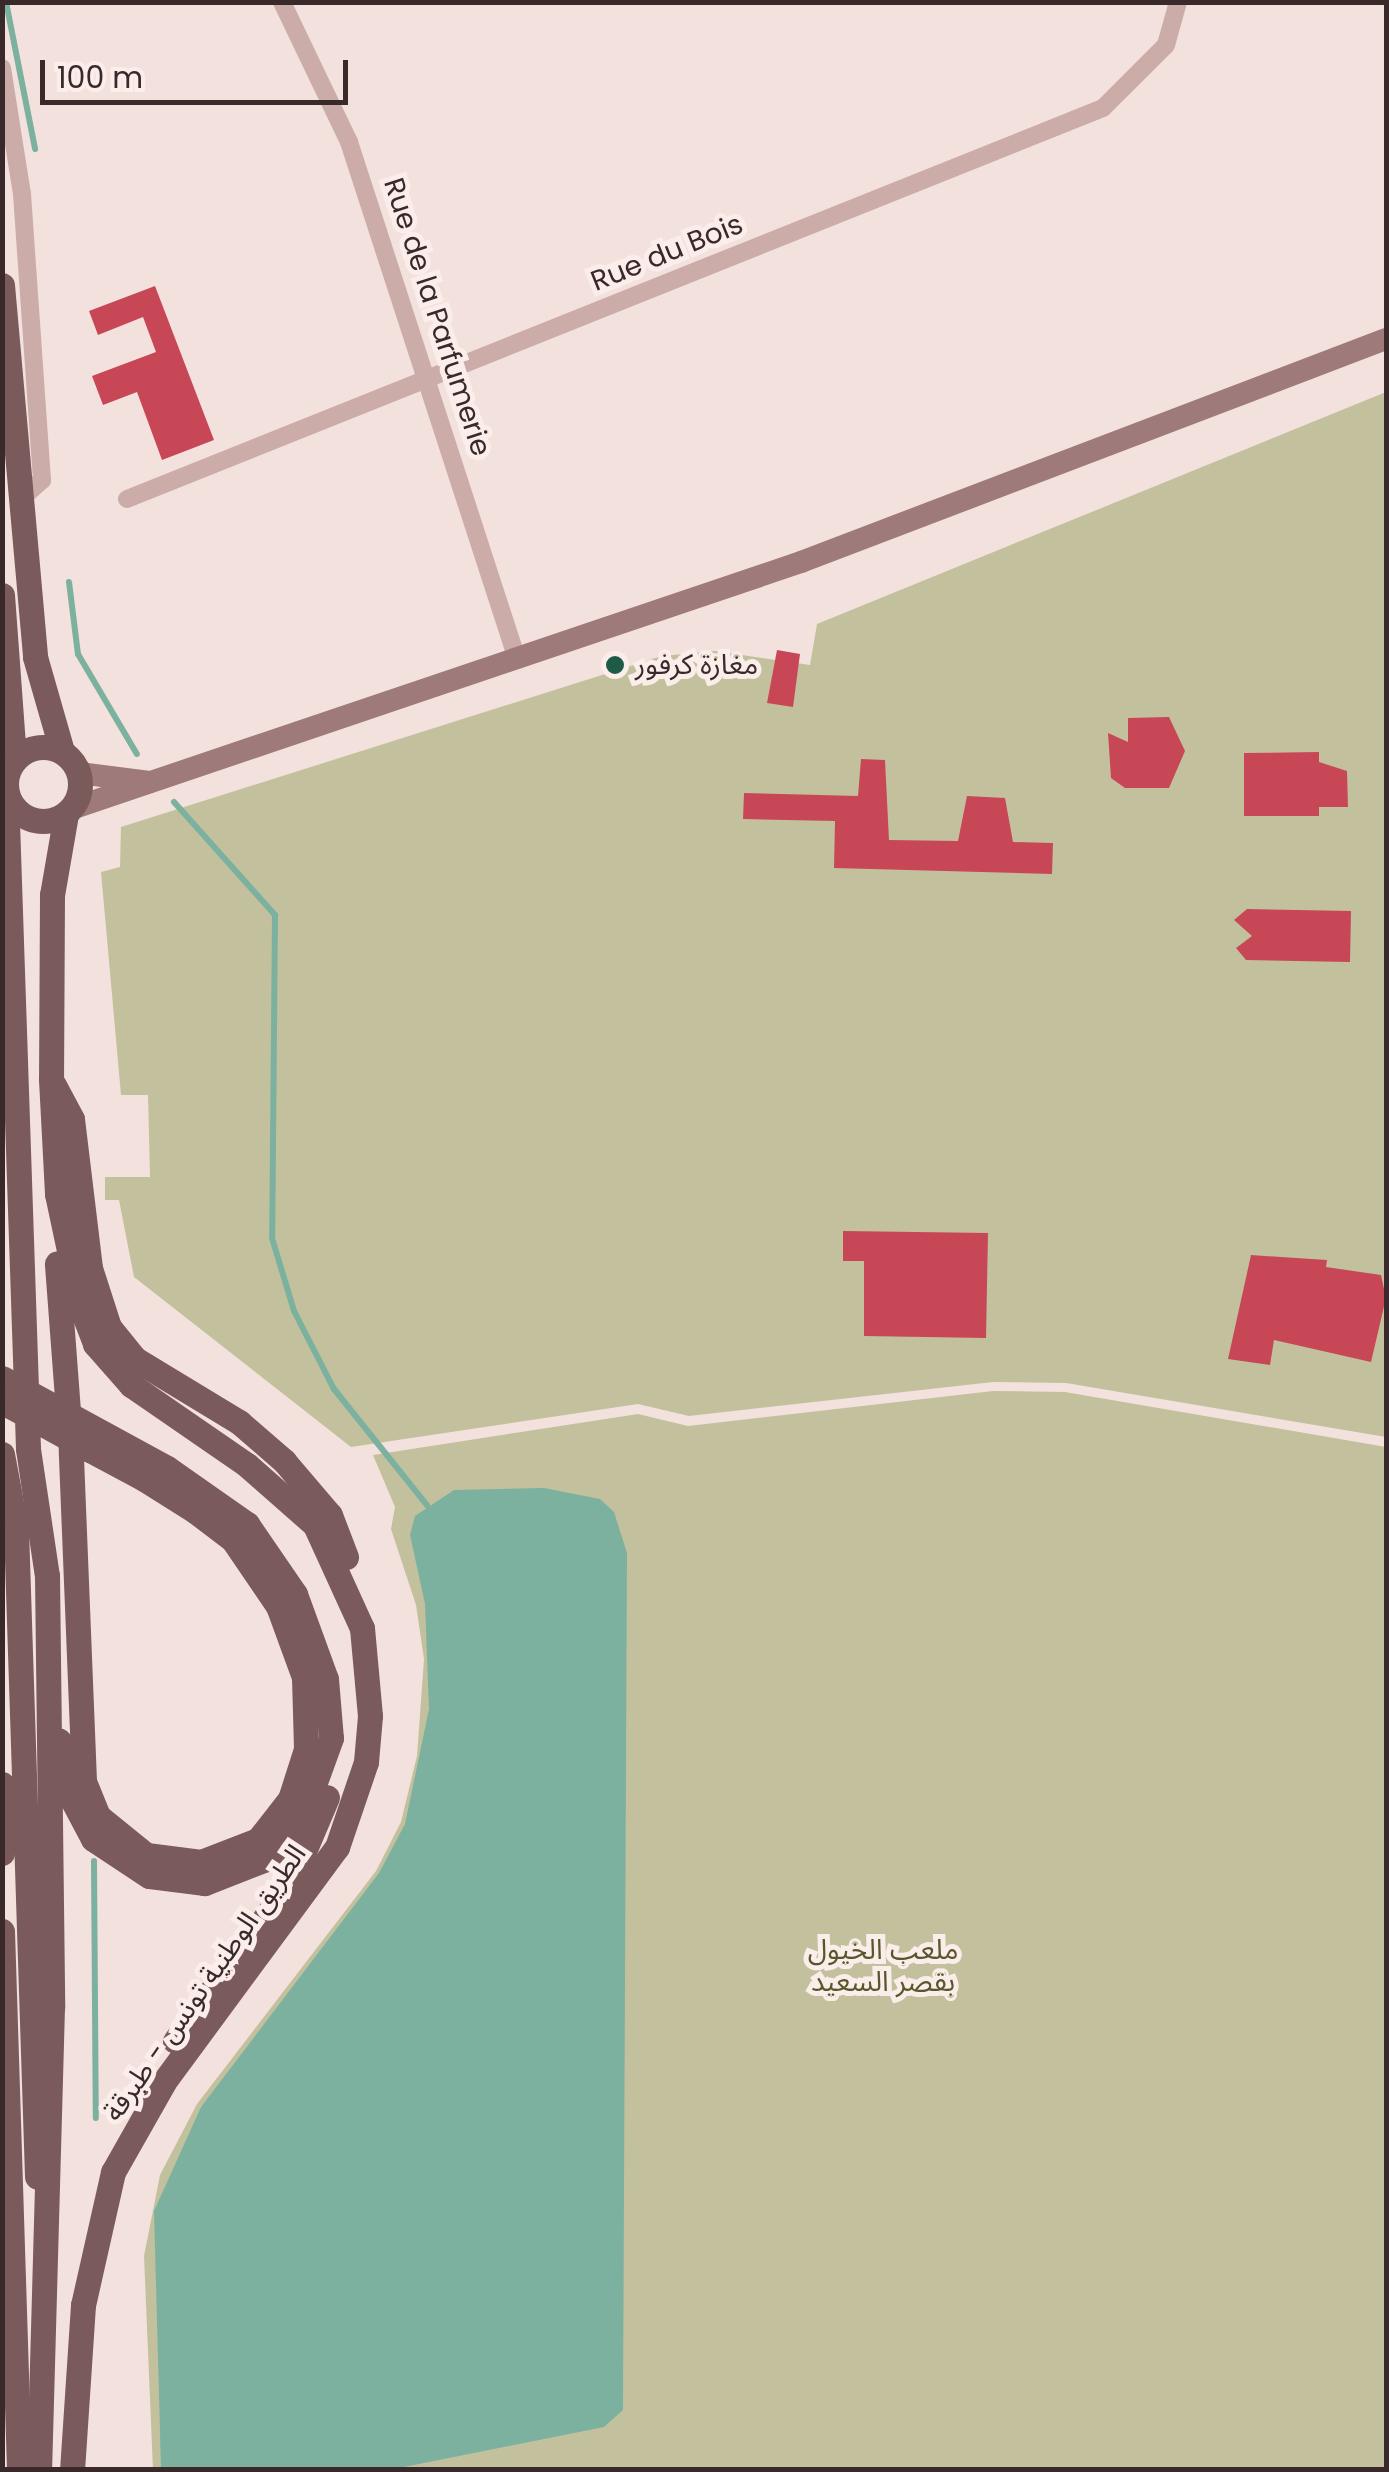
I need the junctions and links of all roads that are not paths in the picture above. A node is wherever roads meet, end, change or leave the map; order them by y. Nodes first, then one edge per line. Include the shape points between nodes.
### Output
1 (282, 2) edge
2 (1178, 2) edge
3 (2, 68) edge
4 (2, 285) edge
5 (1386, 339) edge
6 (431, 378) junction
7 (22, 498) junction
8 (128, 498) dead end
9 (3, 616) edge
10 (516, 659) junction
11 (62, 751) junction
12 (14, 760) junction
13 (79, 773) junction
14 (157, 784) junction
15 (6, 792) junction
16 (69, 811) junction
17 (2, 905) edge
18 (11, 951) junction
19 (51, 1079) junction
20 (58, 1194) junction
21 (2, 1378) edge
22 (2, 1401) edge
23 (2, 1454) edge
24 (240, 1532) junction
25 (47, 1576) junction
26 (351, 1596) junction
27 (331, 1738) junction
28 (2, 1784) edge
29 (2, 1853) edge
30 (2, 1931) edge
31 (113, 2172) junction
32 (48, 2205) junction
33 (19, 2470) edge
34 (40, 2470) edge
35 (72, 2470) edge

1 - 6 street, Rue de la Parfumerie via 350,142
2 - 6 street, Rue du Bois via 1166,45 1103,108
3 - 7 street via 22,194 42,480
4 - 7 main road
5 - 10 street via 801,562
6 - 8 street, Rue du Bois
6 - 10 street, Rue de la Parfumerie
7 - 11 main road via 41,699
9 - 12 main road
10 - 14 street
11 - 12 main road via 39,746
11 - 13 main road
12 - 15 main road
13 - 14 street
13 - 16 main road
14 - 16 street
15 - 16 main road via 26,817 49,821
15 - 18 main road
16 - 19 main road, الطريق الوطنية تونس - طبرقة via 52,896
17 - 18 main road
18 - 25 main road via 28,1448
19 - 20 main road, الطريق الوطنية تونس - طبرقة
19 - 26 main road via 72,1119 90,1268 108,1327 135,1359 239,1422 306,1485 335,1524
20 - 24 main road via 79,1755 98,1816 146,1855 200,1862 230,1855 277,1819 300,1774 308,1720 304,1677
20 - 26 main road, الطريق الوطنية تونس - طبرقة via 81,1308 109,1364 287,1496 315,1525
21 - 24 main road via 182,1478
22 - 24 main road
23 - 32 main road via 16,1529 32,2146
24 - 27 main road via 278,1564 311,1629
25 - 27 main road via 60,1766 75,1812 119,1863 205,1882 266,1859 302,1820
25 - 32 main road
26 - 31 main road, الطريق الوطنية تونس - طبرقة via 370,1670 370,1716 366,1762 337,1847 164,2082
27 - 31 main road via 327,1800 305,1854 172,2045
28 - 29 main road
30 - 33 main road
31 - 35 main road, الطريق الوطنية تونس - طبرقة via 83,2305
32 - 34 main road

